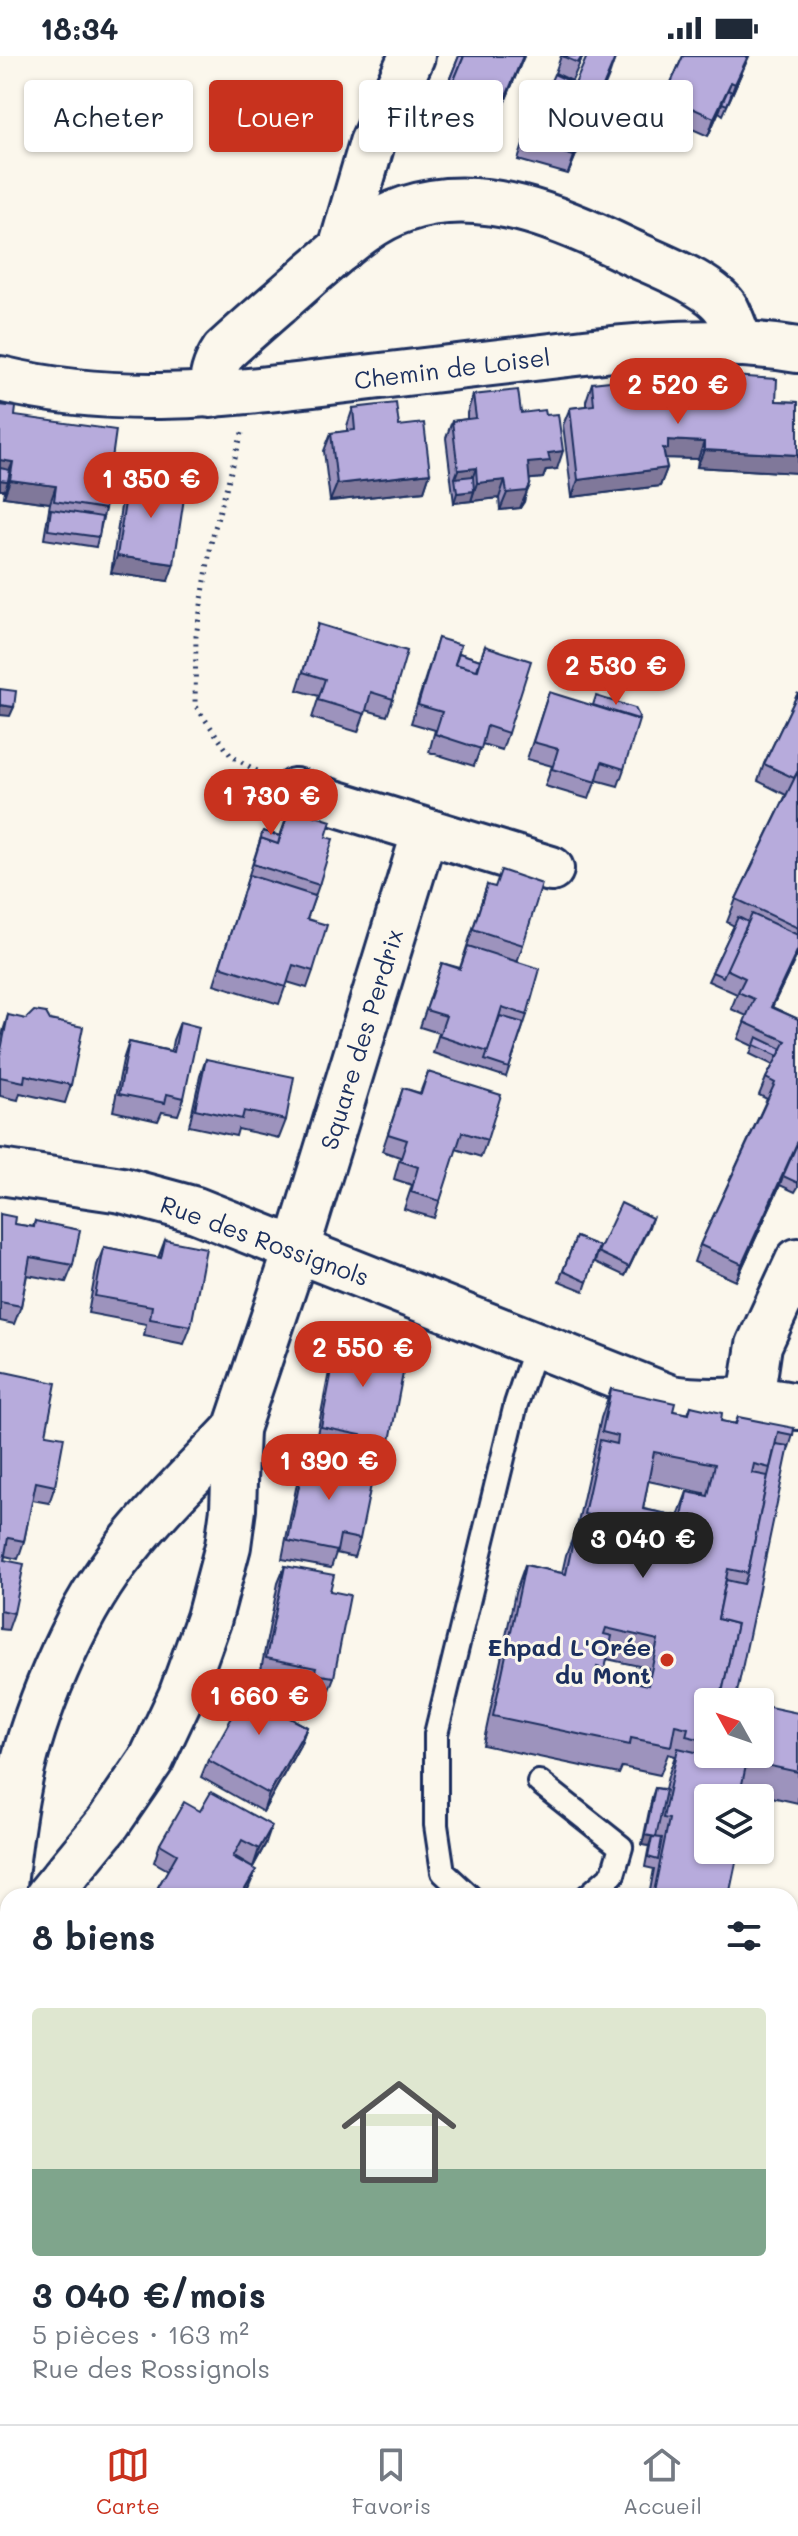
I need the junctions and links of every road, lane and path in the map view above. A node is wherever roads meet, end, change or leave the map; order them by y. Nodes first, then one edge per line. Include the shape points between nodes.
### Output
1 (412, 56) edge
2 (341, 249) junction
3 (741, 344) junction
4 (798, 350) edge
5 (0, 379) edge
6 (254, 390) junction
7 (211, 395) junction
8 (295, 791) joint
9 (425, 831) junction
10 (551, 869) dead end
11 (0, 1172) edge
12 (297, 1248) junction
13 (798, 1261) edge
14 (536, 1344) junction
15 (751, 1399) junction
16 (798, 1407) edge
17 (236, 1429) junction
18 (539, 1782) dead end
19 (4, 1888) edge
20 (55, 1888) edge
21 (460, 1888) edge
22 (597, 1888) edge

1 - 2 street via 372,143
2 - 3 street via 405,209 452,201 502,203 606,240 694,283 726,308
2 - 7 street via 224,351 215,363
3 - 4 street, Chemin de Loisel
3 - 6 street, Chemin de Loisel via 650,345
5 - 7 street, Chemin de Loisel via 119,397
6 - 7 street, Chemin de Loisel
6 - 8 path via 212,538 196,636 195,705 231,756
8 - 9 street
9 - 10 street
9 - 12 street, Square des Perdrix
11 - 12 street, Rue des Rossignols via 135,1194 209,1214
12 - 14 street, Rue des Rossignols
12 - 17 street, Square des Perdrix
13 - 15 street via 759,1345
14 - 15 street, Rue des Rossignols via 671,1398
14 - 21 lane via 516,1404 436,1734 436,1825 443,1872
15 - 16 street, Rue des Rossignols
17 - 19 street via 134,1538 77,1624 30,1739
17 - 20 street via 228,1546 181,1696 151,1760
18 - 22 lane via 621,1847 613,1874

